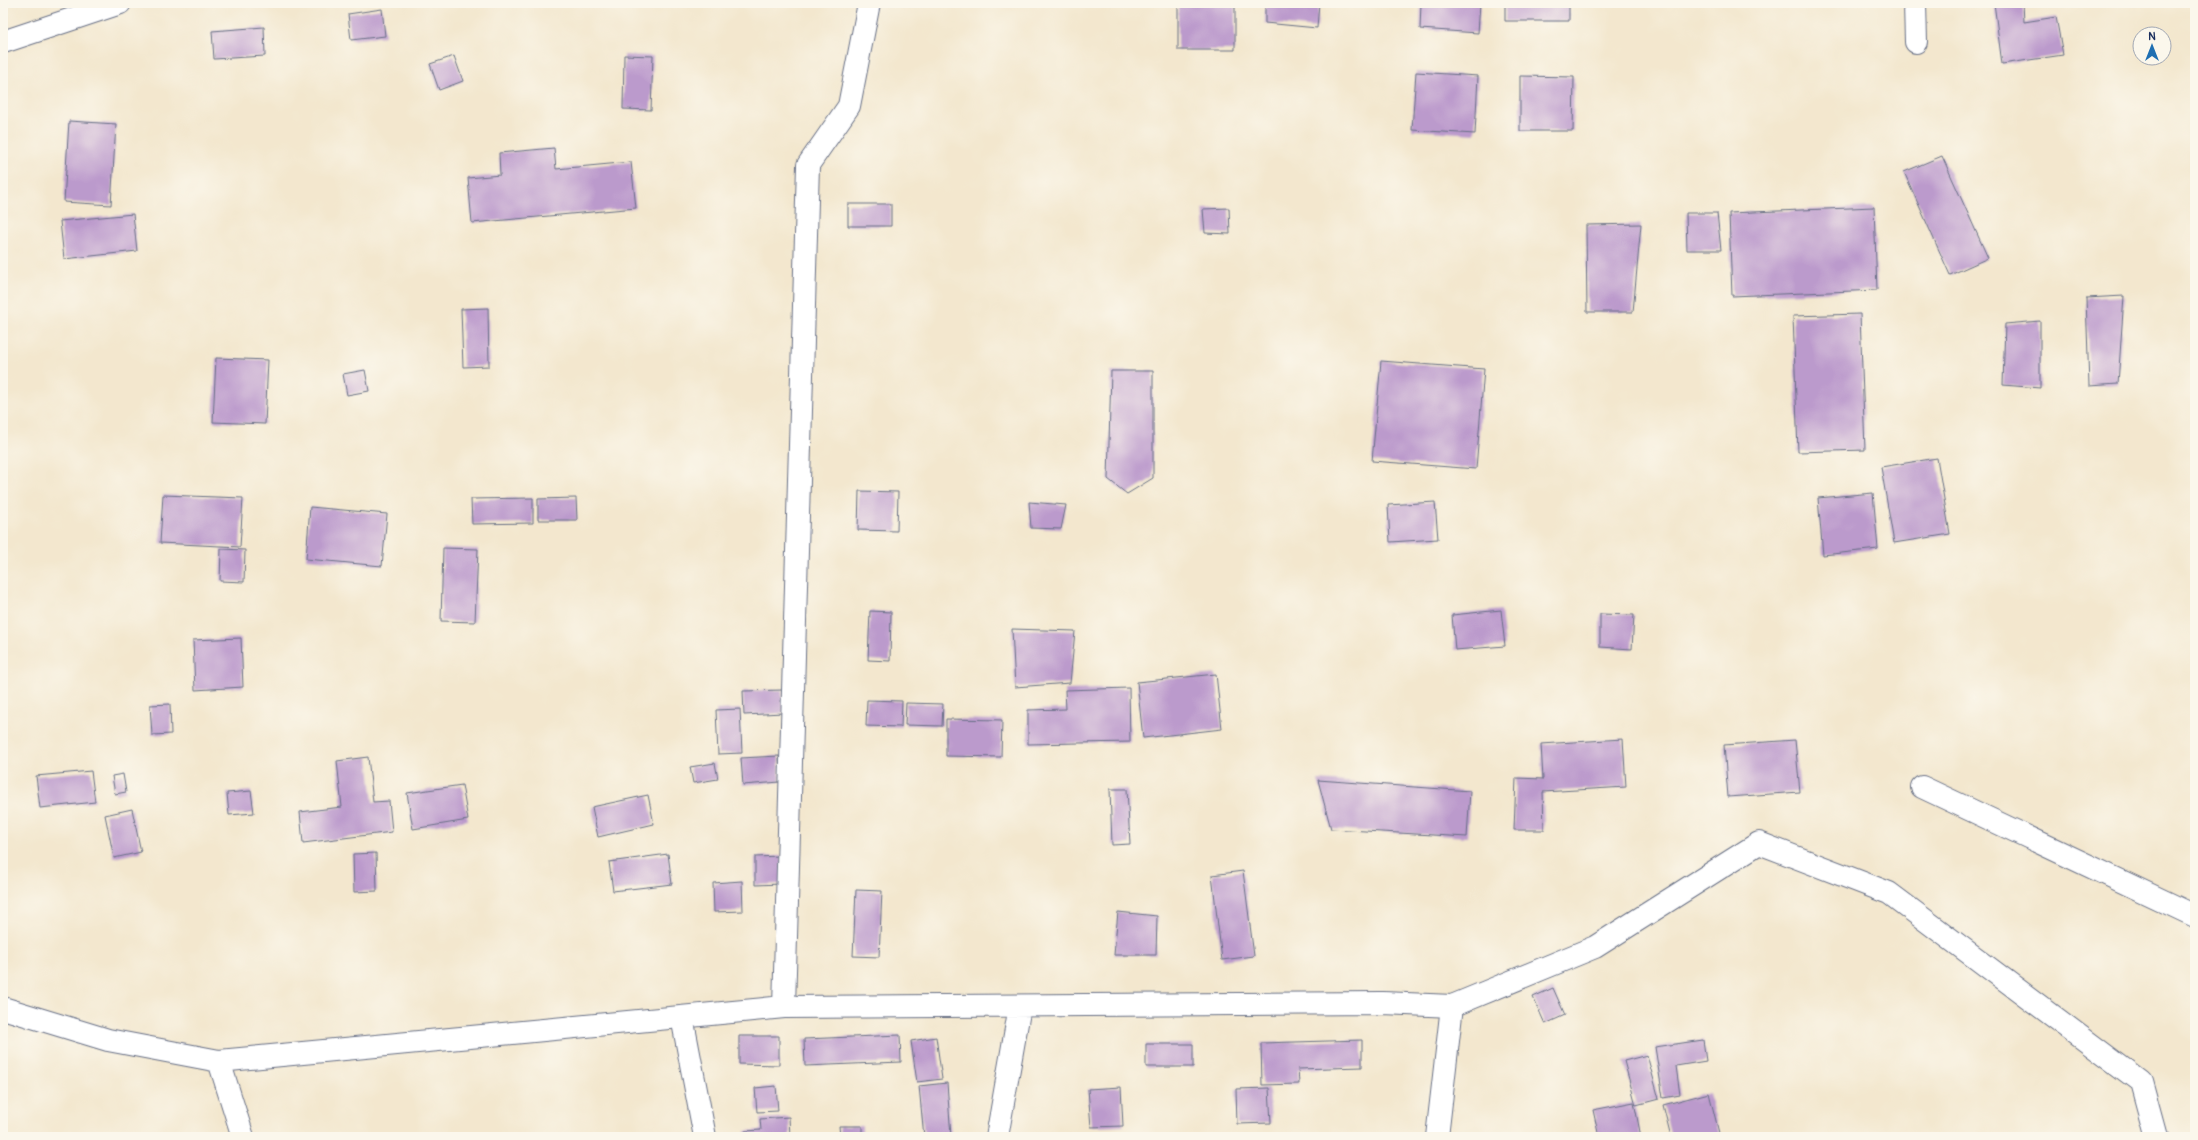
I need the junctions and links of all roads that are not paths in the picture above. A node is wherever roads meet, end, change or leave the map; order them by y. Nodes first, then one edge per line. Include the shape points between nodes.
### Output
1 (120, 3) edge
2 (869, 3) edge
3 (1915, 3) edge
4 (3, 42) edge
5 (1916, 42) dead end
6 (1922, 787) dead end
7 (2195, 916) edge
8 (1020, 1006) junction
9 (1452, 1006) junction
10 (784, 1007) junction
11 (3, 1008) edge
12 (682, 1017) junction
13 (219, 1061) junction
14 (243, 1137) edge
15 (705, 1137) edge
16 (998, 1137) edge
17 (1438, 1137) edge
18 (2156, 1137) edge

1 - 4 street
2 - 10 street via 849,106 808,164
3 - 5 street
6 - 7 street
8 - 9 street via 1383,1003
8 - 10 street
8 - 16 street
9 - 17 street
9 - 18 street via 1595,947 1759,843 1889,893 2141,1082
10 - 12 street
11 - 13 street via 108,1040
12 - 13 street
12 - 15 street
13 - 14 street

